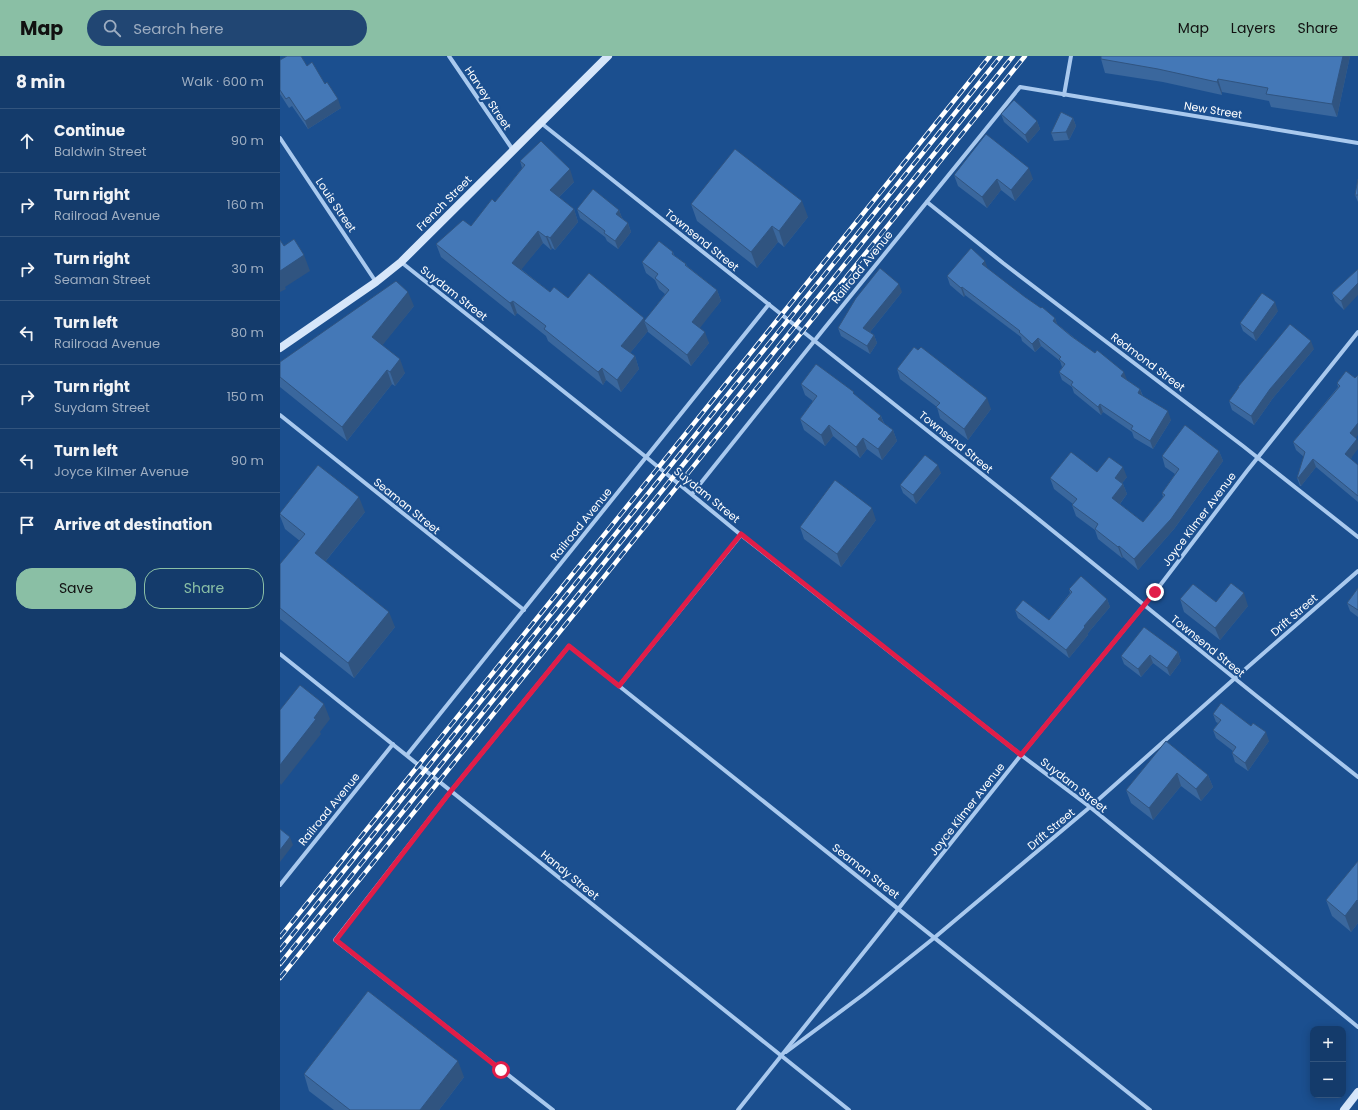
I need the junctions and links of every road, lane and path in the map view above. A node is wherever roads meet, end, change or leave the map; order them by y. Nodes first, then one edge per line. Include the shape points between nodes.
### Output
1 (449, 56) edge
2 (608, 56) edge
3 (1071, 56) edge
4 (1064, 95) junction
5 (540, 123) junction
6 (280, 138) edge
7 (1358, 143) edge
8 (513, 150) junction
9 (927, 202) junction
10 (400, 262) junction
11 (376, 282) junction
12 (769, 304) junction
13 (1358, 332) edge
14 (815, 340) junction
15 (280, 348) edge
16 (280, 415) edge
17 (646, 457) junction
18 (1258, 458) junction
19 (692, 494) junction
20 (741, 534) junction
21 (1358, 537) edge
22 (1358, 571) edge
23 (1144, 605) junction
24 (524, 610) junction
25 (280, 654) edge
26 (1234, 678) junction
27 (619, 686) junction
28 (393, 744) junction
29 (407, 755) junction
30 (1021, 755) junction
31 (1358, 777) edge
32 (451, 791) junction
33 (1090, 807) junction
34 (280, 885) edge
35 (899, 909) junction
36 (934, 938) junction
37 (1358, 1027) edge
38 (781, 1056) junction
39 (1358, 1092) edge
40 (553, 1110) edge
41 (738, 1110) edge
42 (848, 1110) edge
43 (1150, 1110) edge
44 (1344, 1110) edge

1 - 8 street, Harvey Street
2 - 5 main road, French Street
3 - 4 street
4 - 7 street, New Street
4 - 9 street, Railroad Avenue via 1020,87
5 - 8 main road, French Street
5 - 12 street, Townsend Street
6 - 11 street, Louis Street
8 - 10 main road, French Street
9 - 14 street, Railroad Avenue
9 - 18 street, Redmond Street
10 - 11 main road, French Street
10 - 17 street, Suydam Street
11 - 15 main road, French Street
12 - 14 street, Townsend Street
12 - 17 street, Railroad Avenue
13 - 18 street, Joyce Kilmer Avenue
14 - 19 street, Railroad Avenue
14 - 23 street, Townsend Street
16 - 24 street, Seaman Street
17 - 19 street, Suydam Street
17 - 24 street, Railroad Avenue
18 - 21 street, Redmond Street
18 - 23 street, Joyce Kilmer Avenue
19 - 20 street, Suydam Street
20 - 27 street
20 - 30 street, Suydam Street
22 - 26 street, Drift Street
23 - 26 street, Townsend Street
23 - 30 street, Joyce Kilmer Avenue
24 - 29 street, Railroad Avenue
25 - 28 street, Handy Street
26 - 31 street, Townsend Street
26 - 33 street, Drift Street
27 - 32 street, Seaman Street via 569,646
27 - 35 street, Seaman Street
28 - 29 street, Handy Street
28 - 34 street, Railroad Avenue
29 - 32 street, Handy Street
30 - 33 street, Suydam Street
30 - 35 street, Joyce Kilmer Avenue
32 - 38 street, Handy Street
32 - 40 street via 336,940
33 - 36 street, Drift Street
33 - 37 street, Suydam Street
35 - 36 street, Seaman Street
35 - 38 street, Joyce Kilmer Avenue
36 - 38 street, Drift Street
36 - 43 street, Seaman Street
38 - 41 street, Joyce Kilmer Avenue
38 - 42 street, Handy Street
39 - 44 main road

